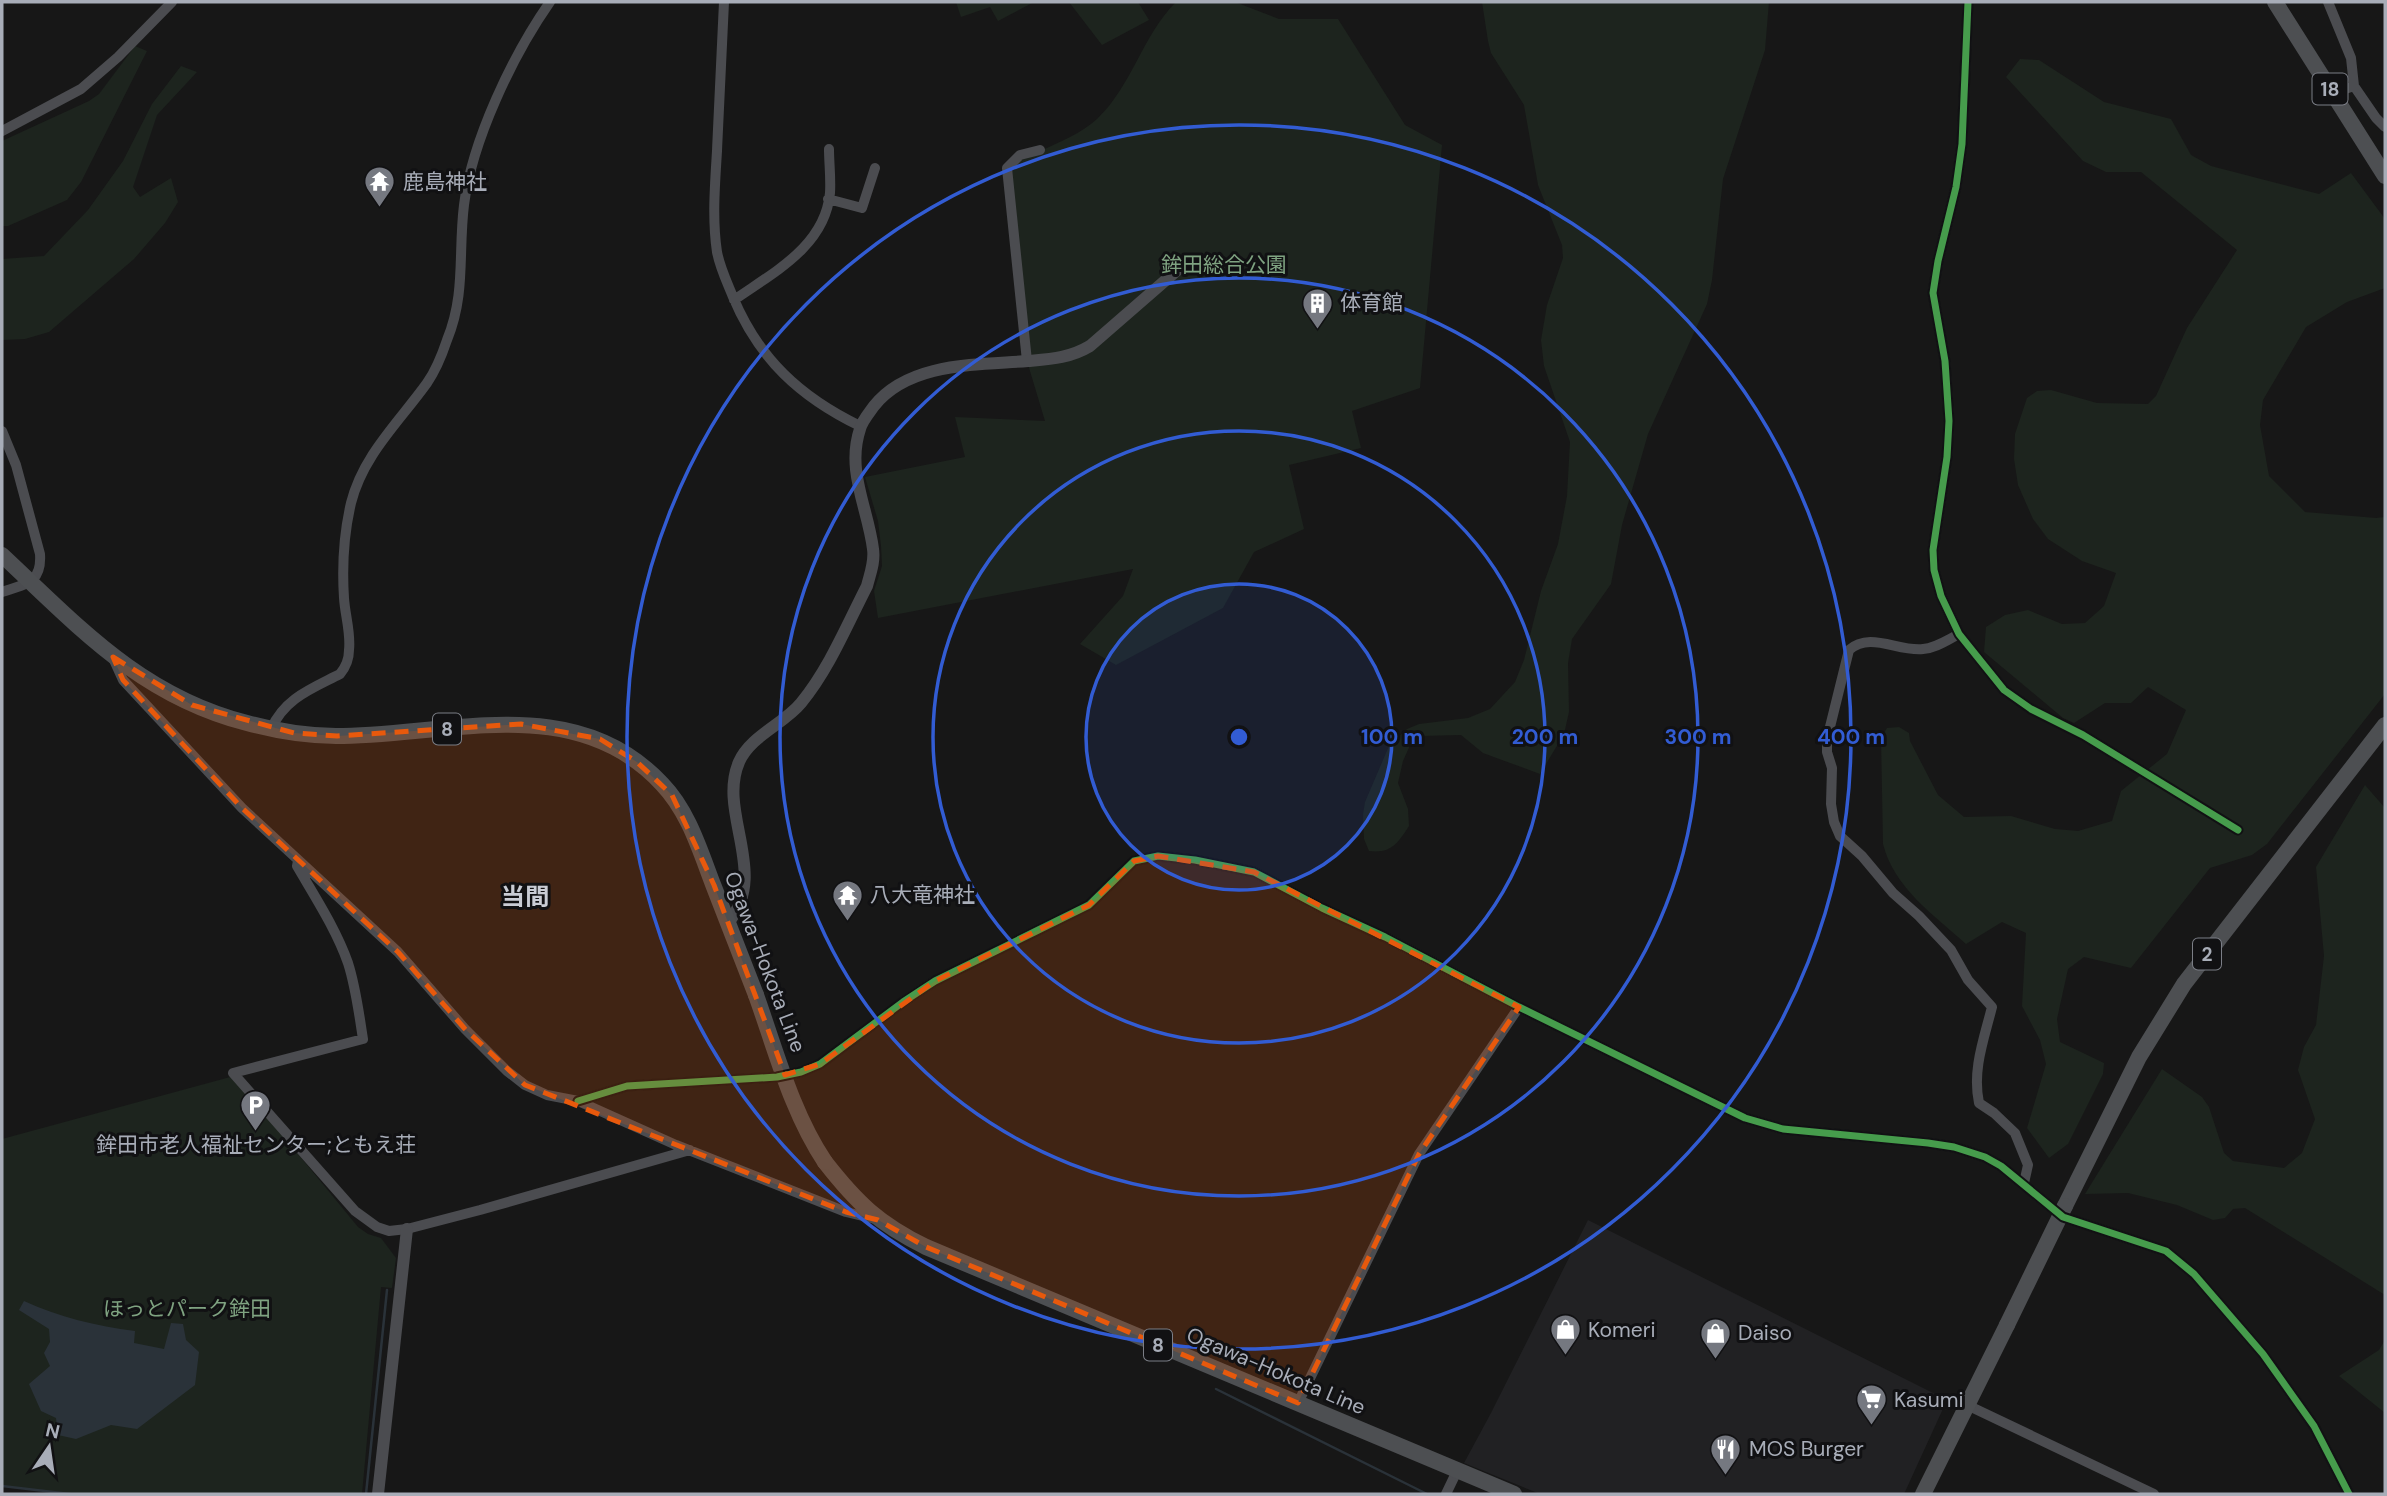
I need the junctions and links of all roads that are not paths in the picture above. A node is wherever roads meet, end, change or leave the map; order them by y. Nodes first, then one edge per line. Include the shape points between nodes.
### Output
1 (172, 2) edge
2 (550, 2) edge
3 (724, 2) edge
4 (1968, 2) edge
5 (2275, 2) edge
6 (2328, 2) edge
7 (2354, 86) junction
8 (2333, 93) junction
9 (2385, 127) edge
10 (2, 131) edge
11 (829, 149) dead end
12 (1040, 150) dead end
13 (875, 168) dead end
14 (2385, 176) edge
15 (828, 199) junction
16 (1182, 266) dead end
17 (734, 300) junction
18 (1027, 361) junction
19 (860, 426) junction
20 (2, 431) edge
21 (2, 555) edge
22 (29, 581) junction
23 (2, 592) edge
24 (1959, 634) junction
25 (113, 657) junction
26 (2385, 725) edge
27 (271, 729) junction
28 (2238, 830) dead end
29 (298, 861) junction
30 (728, 923) junction
31 (1519, 1007) junction
32 (578, 1101) junction
33 (690, 1150) junction
34 (2025, 1183) junction
35 (878, 1220) junction
36 (407, 1229) junction
37 (1298, 1404) junction
38 (1967, 1405) junction
39 (1457, 1471) junction
40 (378, 1494) edge
41 (1446, 1494) edge
42 (1514, 1494) edge
43 (1923, 1494) edge
44 (2154, 1494) edge
45 (2349, 1494) edge

1 - 10 street via 81,89
2 - 27 street via 514,58 481,140 465,200 459,305 443,352 428,382 370,458 357,483 346,539 344,599 349,652 344,669 286,705
3 - 17 street via 715,218 720,267
4 - 24 street via 1962,144 1933,293 1949,421 1934,570
5 - 8 main road, 18
6 - 7 street via 2351,58
7 - 8 street
7 - 9 street
8 - 14 main road, 18
11 - 15 street
12 - 18 street via 1020,155 1007,168
13 - 15 street via 862,208
15 - 17 street via 807,246
16 - 18 street via 1090,346 1075,355
17 - 19 street via 752,337 782,373 830,412
18 - 19 street via 939,370 906,381 892,387
19 - 30 street via 856,477 873,551 872,569 816,682 790,716 745,751 739,762 733,794 745,864 740,904
20 - 22 street via 40,554 41,569
21 - 22 main road, Ogawa-Hokota Line / 8
22 - 23 street
22 - 25 main road, Ogawa-Hokota Line / 8
24 - 28 street via 2004,690 2031,709 2084,735
24 - 34 street via 1926,649 1867,640 1849,650 1827,739 1832,768 1830,804 1840,836 1951,950 1968,980 1992,1007 1975,1087 1979,1103 2014,1133 2028,1165
25 - 27 main road, Ogawa-Hokota Line / 8 via 192,705
25 - 29 street via 123,680
26 - 38 main road, 2, bridge via 2172,1002 2139,1057
27 - 30 main road, Ogawa-Hokota Line / 8 via 337,736 521,724 600,739 643,766 672,795 690,826
29 - 32 street via 398,952 448,1012 507,1071 535,1091
29 - 36 street via 347,961 363,1039 233,1073 355,1211 377,1227
30 - 35 main road, Ogawa-Hokota Line / 8, bridge via 809,1137 853,1196
31 - 32 street via 1254,872 1158,856 1133,861 1089,905 935,981 820,1064 776,1077 627,1086
31 - 34 street via 1745,1118 1783,1129 1954,1147 1984,1157
31 - 37 street via 1419,1154
32 - 33 street
33 - 35 street via 846,1212
33 - 36 street
34 - 45 street via 2063,1217 2166,1251 2182,1262 2263,1354 2314,1426
35 - 37 main road, Ogawa-Hokota Line / 8 via 926,1247
36 - 40 street
37 - 39 main road, Ogawa-Hokota Line / 8
38 - 43 main road, 2
38 - 44 street
39 - 41 street
39 - 42 main road, Ogawa-Hokota Line / 8

